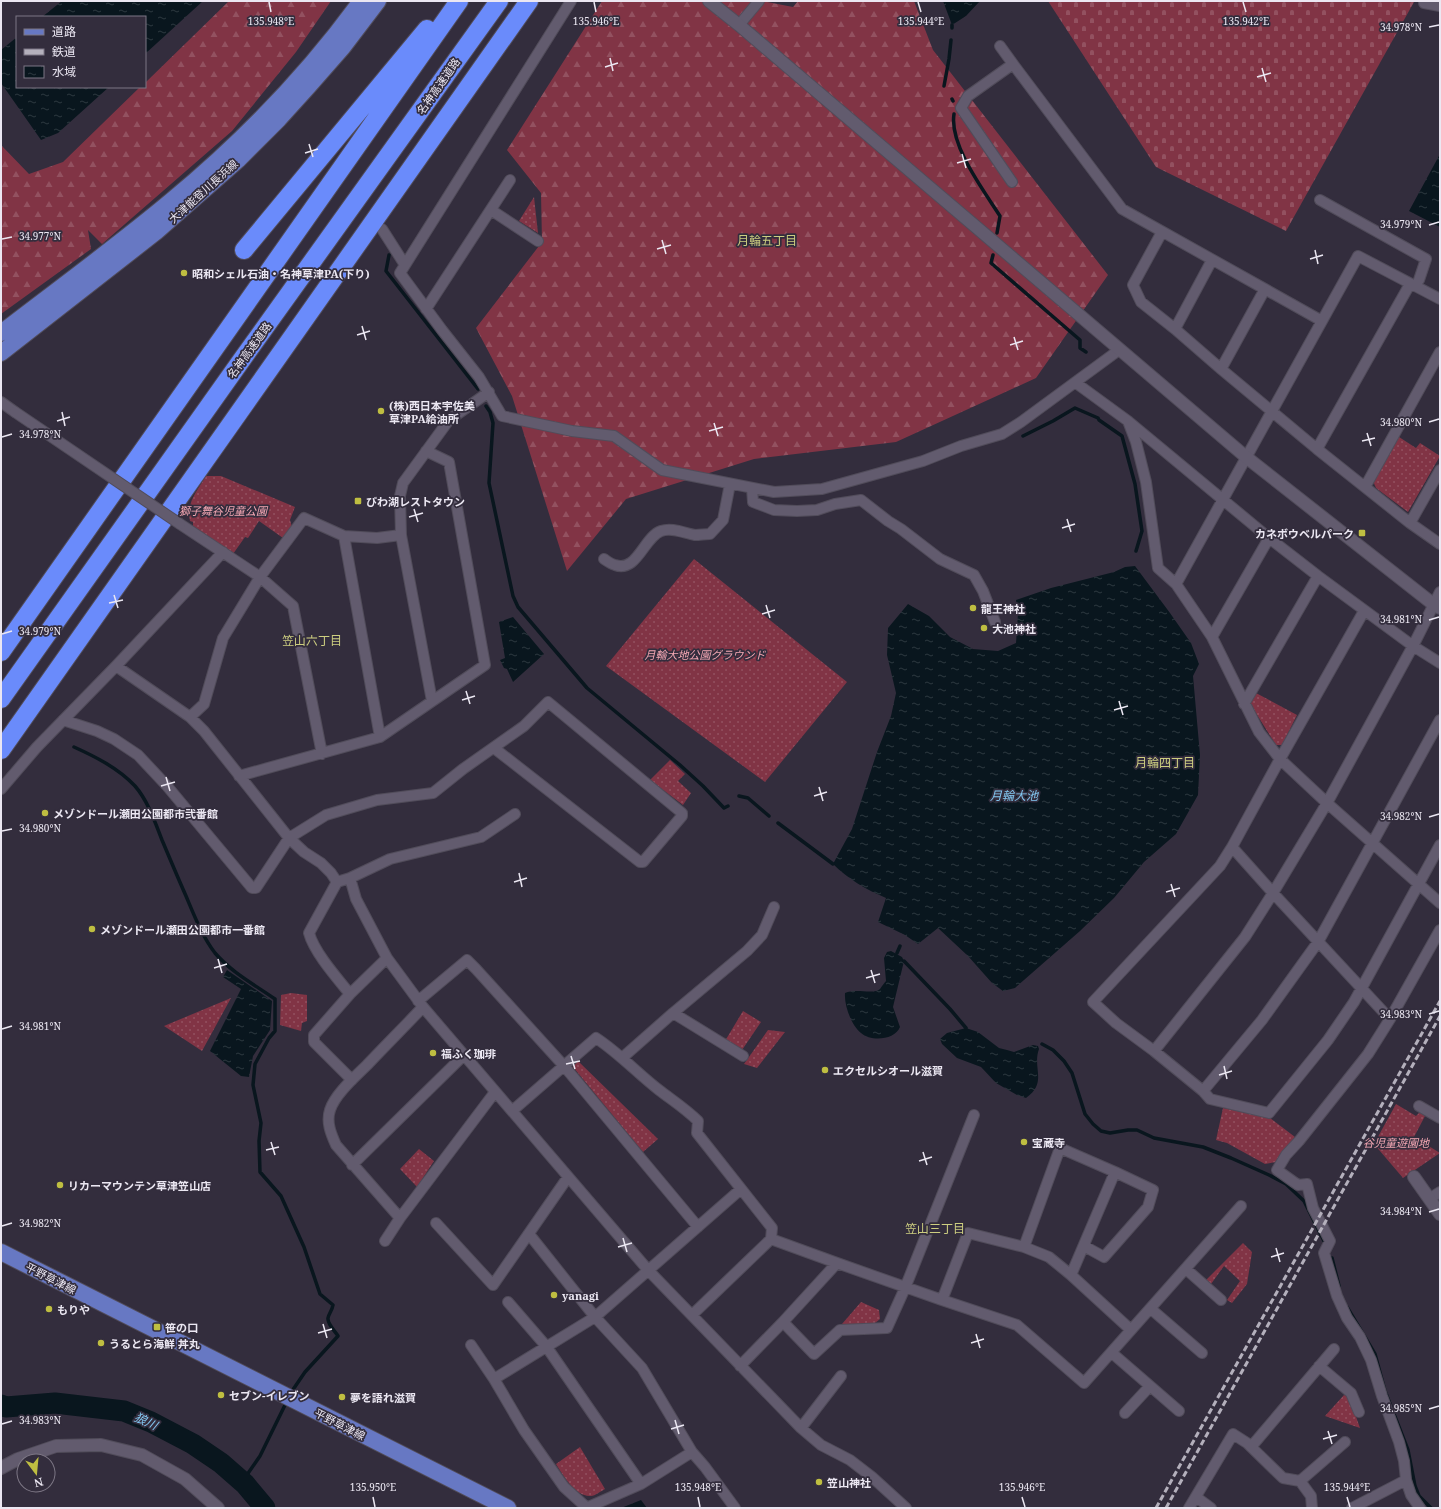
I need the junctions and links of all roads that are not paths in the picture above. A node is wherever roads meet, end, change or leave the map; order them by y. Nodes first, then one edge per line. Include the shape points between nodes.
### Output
1 (361, 1) edge
2 (378, 1) edge
3 (450, 1) edge
4 (460, 1) edge
5 (499, 1) edge
6 (529, 1) edge
7 (571, 1) edge
8 (709, 1) edge
9 (758, 1) edge
10 (1424, 3) dead end
11 (1440, 6) edge
12 (739, 25) junction
13 (1000, 46) dead end
14 (1013, 64) junction
15 (510, 180) dead end
16 (1012, 182) dead end
17 (1320, 200) dead end
18 (491, 210) junction
19 (382, 229) dead end
20 (1162, 232) junction
21 (538, 241) dead end
22 (244, 250) dead end
23 (1212, 260) junction
24 (405, 265) junction
25 (1415, 282) junction
26 (1265, 289) junction
27 (1440, 299) edge
28 (426, 309) junction
29 (1322, 321) junction
30 (1175, 329) junction
31 (1, 333) edge
32 (1119, 350) junction
33 (1440, 352) edge
34 (1, 353) edge
35 (1220, 369) junction
36 (1076, 383) junction
37 (489, 392) junction
38 (1, 402) edge
39 (1271, 412) junction
40 (1128, 421) junction
41 (1317, 450) junction
42 (426, 451) junction
43 (1246, 458) junction
44 (1440, 470) edge
45 (730, 484) junction
46 (1365, 487) junction
47 (752, 488) junction
48 (1222, 500) junction
49 (1410, 523) junction
50 (402, 535) junction
51 (344, 536) junction
52 (1269, 538) junction
53 (1440, 544) edge
54 (223, 552) junction
55 (604, 559) dead end
56 (1318, 576) junction
57 (260, 577) junction
58 (1176, 584) junction
59 (1440, 592) edge
60 (1436, 606) edge
61 (1364, 611) junction
62 (995, 622) dead end
63 (1212, 637) junction
64 (1413, 646) junction
65 (1, 652) edge
66 (1440, 663) edge
67 (116, 666) junction
68 (1, 699) edge
69 (432, 701) junction
70 (1244, 704) junction
71 (190, 716) junction
72 (63, 720) junction
73 (1440, 720) edge
74 (380, 737) junction
75 (494, 748) junction
76 (1, 750) edge
77 (322, 754) junction
78 (1280, 759) junction
79 (239, 776) junction
80 (1, 789) edge
81 (1327, 803) junction
82 (515, 814) dead end
83 (289, 838) junction
84 (1372, 842) junction
85 (1440, 845) edge
86 (1232, 847) junction
87 (350, 878) junction
88 (337, 882) junction
89 (1418, 884) junction
90 (1273, 894) junction
91 (1440, 903) edge
92 (774, 907) dead end
93 (1440, 930) edge
94 (1318, 942) junction
95 (387, 958) junction
96 (1362, 988) junction
97 (350, 994) junction
98 (420, 1004) junction
99 (673, 1013) junction
100 (1390, 1018) junction
101 (1154, 1051) junction
102 (464, 1055) junction
103 (743, 1056) dead end
104 (622, 1058) junction
105 (564, 1066) junction
106 (352, 1080) junction
107 (1204, 1091) junction
108 (495, 1092) junction
109 (1419, 1106) dead end
110 (512, 1111) junction
111 (974, 1115) dead end
112 (1440, 1118) edge
113 (352, 1165) junction
114 (1115, 1172) junction
115 (568, 1177) junction
116 (1414, 1177) dead end
117 (741, 1189) junction
118 (1440, 1192) edge
119 (1429, 1199) junction
120 (1241, 1206) dead end
121 (1440, 1214) edge
122 (400, 1218) junction
123 (436, 1223) dead end
124 (698, 1227) junction
125 (528, 1234) junction
126 (772, 1239) junction
127 (385, 1241) dead end
128 (1084, 1246) junction
129 (1024, 1247) junction
130 (1, 1252) edge
131 (837, 1264) junction
132 (1186, 1269) junction
133 (648, 1270) junction
134 (1071, 1275) junction
135 (905, 1288) junction
136 (942, 1300) junction
137 (1221, 1300) dead end
138 (508, 1302) dead end
139 (1151, 1309) junction
140 (692, 1315) junction
141 (595, 1317) junction
142 (783, 1322) junction
143 (1131, 1330) junction
144 (471, 1345) dead end
145 (546, 1346) junction
146 (1334, 1349) dead end
147 (1112, 1353) junction
148 (1202, 1353) dead end
149 (740, 1366) junction
150 (1319, 1366) junction
151 (842, 1376) dead end
152 (494, 1379) junction
153 (1150, 1386) junction
154 (1179, 1411) dead end
155 (1359, 1412) dead end
156 (1125, 1413) dead end
157 (801, 1428) junction
158 (1345, 1442) dead end
159 (1251, 1447) junction
160 (692, 1452) junction
161 (1, 1468) edge
162 (1406, 1480) junction
163 (1300, 1481) junction
164 (641, 1484) junction
165 (1196, 1497) junction
166 (586, 1507) edge
167 (218, 1508) edge
168 (508, 1508) edge
169 (735, 1508) edge
170 (906, 1508) edge
171 (1189, 1508) edge
172 (1211, 1508) edge
173 (1312, 1508) edge
174 (1352, 1508) edge
175 (1420, 1508) edge

1 - 31 main road, 大津能登川長浜線 via 302,74 233,146 171,201
2 - 34 main road, 大津能登川長浜線 via 308,87 238,160 156,232
3 - 22 highway
4 - 65 highway
5 - 68 highway, 名神高速道路
6 - 76 highway
7 - 24 street
8 - 12 street
9 - 12 street
10 - 11 street
12 - 32 street
13 - 14 street
14 - 16 street via 968,96 961,108
14 - 20 street via 1122,209
15 - 18 street
17 - 25 street via 1426,259
18 - 21 street
18 - 28 street
19 - 24 street
20 - 23 street
20 - 30 street via 1133,286 1141,302
23 - 26 street
23 - 30 street
24 - 28 street via 400,274
25 - 27 street
25 - 29 street via 1358,256
25 - 41 street
26 - 29 street
26 - 35 street
28 - 37 street
29 - 39 street
30 - 35 street
32 - 36 street
32 - 43 street
33 - 46 street
35 - 39 street
36 - 40 street
36 - 47 street via 1002,434 961,446 924,461 822,489 774,492
37 - 42 street via 449,420
37 - 45 street via 502,416 572,431 614,436 662,470
38 - 54 street, bridge
39 - 41 street
39 - 43 street
40 - 48 street
40 - 58 street via 1146,482 1158,568
41 - 46 street
42 - 50 street via 403,483 400,496
42 - 69 street via 449,462 485,665
43 - 48 street
43 - 60 street
44 - 49 street
45 - 47 street
45 - 55 street via 723,520 710,534 662,531 651,538 637,557 627,565 616,566
46 - 49 street
47 - 62 street via 753,502 774,510 817,510 861,500 940,559 974,575
48 - 52 street
48 - 58 street
49 - 53 street
50 - 51 street via 378,538
50 - 69 street
51 - 57 street via 304,518
51 - 74 street
52 - 56 street
52 - 63 street
54 - 57 street
54 - 67 street
56 - 61 street
56 - 70 street
57 - 71 street via 223,638 204,704
57 - 77 street via 293,606
58 - 63 street
59 - 60 street
60 - 64 street
61 - 64 street
61 - 78 street
63 - 70 street
64 - 66 street
64 - 81 street
67 - 71 street
67 - 72 street
69 - 74 street
70 - 78 street via 1259,732
71 - 79 street
72 - 80 street
72 - 83 street via 97,731 138,755 252,888 256,888
73 - 84 street
74 - 77 street
75 - 75 street via 640,862 643,862 682,816 682,813 548,702 524,726
75 - 83 street via 433,793 377,800 326,815
77 - 79 street
78 - 81 street
78 - 86 street
79 - 83 street
81 - 84 street
81 - 90 street
82 - 87 street via 481,837 390,859
83 - 88 street via 321,863
84 - 89 street
84 - 94 street
85 - 89 street
86 - 90 street
86 - 101 street via 1220,866 1093,1002
87 - 88 street
87 - 95 street via 356,899
88 - 97 street via 309,933 311,941
89 - 91 street
89 - 96 street
90 - 94 street
90 - 101 street via 1245,937
92 - 99 street via 762,935 747,951
93 - 100 street
94 - 96 street
94 - 107 street via 1262,1020
95 - 97 street
95 - 98 street
96 - 100 street
96 - 107 street via 1328,1040 1269,1113 1210,1100
97 - 106 street via 314,1035 314,1042
98 - 102 street
98 - 105 street via 467,960
98 - 106 street
99 - 103 street
99 - 104 street
100 - 162 street via 1368,1054 1300,1141 1286,1155 1277,1170 1298,1185 1307,1184 1313,1208 1330,1241 1324,1253 1337,1296 1371,1360 1399,1442
101 - 107 street
102 - 108 street
102 - 113 street
104 - 105 street via 596,1038
104 - 117 street via 698,1121 697,1133
105 - 110 street
105 - 124 street
106 - 113 street via 330,1109 329,1120 330,1132 336,1145
108 - 110 street
108 - 122 street
109 - 112 street
110 - 115 street
111 - 135 street
113 - 122 street
114 - 128 street
114 - 128 street via 1153,1190 1148,1207 1104,1257
114 - 129 street via 1060,1148
115 - 125 street
115 - 133 street
116 - 119 street
117 - 124 street
117 - 126 street via 772,1228
118 - 119 street
119 - 121 street
120 - 132 street
122 - 127 street
123 - 125 street via 493,1285
124 - 133 street
125 - 141 street
126 - 131 street
126 - 140 street
128 - 134 street
129 - 134 street via 1049,1257
129 - 136 street via 968,1233
130 - 168 main road, 平野草津線
131 - 135 street
131 - 142 street
132 - 137 street
132 - 139 street
133 - 140 street
133 - 141 street
134 - 143 street
135 - 136 street
135 - 142 street via 886,1328 840,1330 814,1354
136 - 147 street via 1017,1325 1084,1383
138 - 145 street
139 - 143 street
139 - 148 street
140 - 149 street
141 - 145 street
141 - 160 street via 642,1368
142 - 149 street
143 - 147 street
144 - 152 street
145 - 152 street
145 - 164 street
146 - 150 street
147 - 153 street
149 - 157 street
150 - 155 street via 1351,1393
150 - 159 street
151 - 157 street
152 - 166 street via 524,1430 564,1487
153 - 154 street
153 - 156 street
157 - 170 street via 821,1444 850,1460
158 - 163 street
159 - 163 street via 1282,1478
159 - 165 street via 1233,1434
160 - 164 street
160 - 169 street
161 - 167 street via 18,1459 56,1446 101,1445 142,1455 185,1479
162 - 174 street
162 - 175 street via 1411,1495
163 - 173 street via 1311,1496
164 - 166 street
165 - 171 street
165 - 172 street

